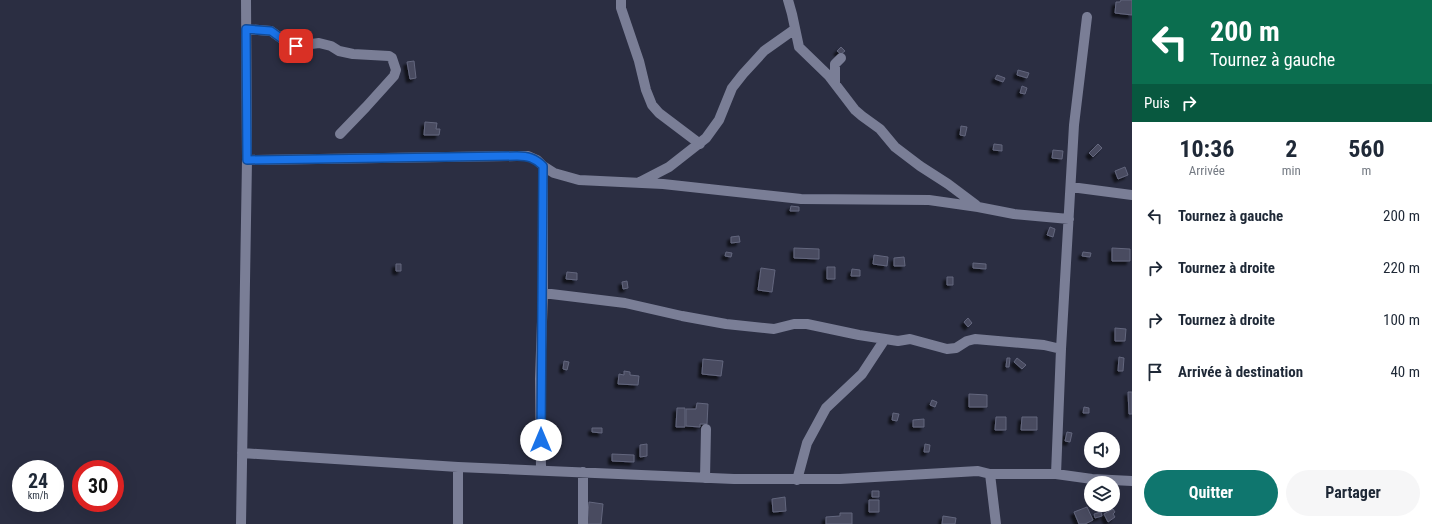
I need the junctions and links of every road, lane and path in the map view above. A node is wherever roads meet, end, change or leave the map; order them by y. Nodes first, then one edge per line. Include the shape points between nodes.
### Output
1 (246, 0) edge
2 (621, 0) edge
3 (788, 0) edge
4 (1088, 17) dead end
5 (246, 29) junction
6 (795, 29) junction
7 (841, 58) dead end
8 (835, 83) junction
9 (340, 134) dead end
10 (700, 144) junction
11 (247, 160) junction
12 (543, 166) junction
13 (638, 183) junction
14 (1071, 187) junction
15 (1132, 195) edge
16 (978, 207) junction
17 (1069, 220) junction
18 (543, 293) junction
19 (885, 339) junction
20 (1061, 349) junction
21 (706, 429) dead end
22 (242, 453) junction
23 (458, 467) junction
24 (541, 470) junction
25 (583, 472) junction
26 (990, 474) junction
27 (1056, 474) junction
28 (705, 478) junction
29 (797, 480) junction
30 (1132, 481) edge
31 (241, 524) edge
32 (458, 524) edge
33 (583, 524) edge
34 (996, 524) edge

1 - 5 street
2 - 10 street via 652,105
3 - 6 street
4 - 14 street via 1074,126
5 - 9 street via 271,31 296,46 319,43 353,54 392,58 396,70 394,76
5 - 11 street
6 - 8 street via 799,47
6 - 10 street via 764,51 751,64 732,88 719,120
7 - 8 street via 835,64
8 - 16 street via 858,113 880,129 896,147
10 - 13 street via 669,167
11 - 12 street via 528,156
11 - 22 street
12 - 13 street via 554,173 580,180
12 - 18 street
13 - 16 street via 801,199 928,200
14 - 15 street
14 - 17 street
16 - 17 street
17 - 20 street
18 - 19 street via 625,303 726,324 774,329 806,324
18 - 24 street via 540,379
19 - 20 street via 910,339 947,350 975,338
19 - 29 street via 862,374 826,408 807,443
20 - 27 street
21 - 28 street
22 - 23 street
22 - 31 street
23 - 24 street
23 - 32 street
24 - 25 street
25 - 28 street
25 - 33 street
26 - 27 street
26 - 29 street via 978,471
26 - 34 street
27 - 30 street
28 - 29 street

